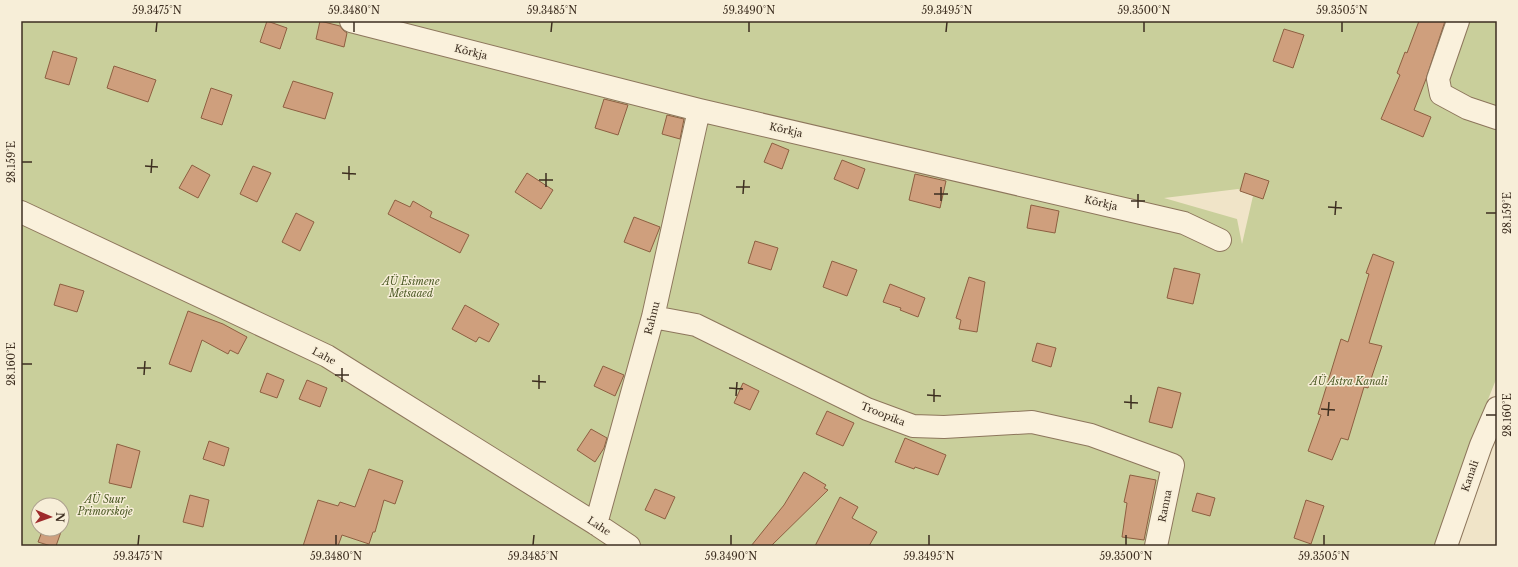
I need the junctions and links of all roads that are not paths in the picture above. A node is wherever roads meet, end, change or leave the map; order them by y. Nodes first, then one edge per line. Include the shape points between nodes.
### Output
1 (351, 21) edge
2 (1458, 21) edge
3 (699, 110) junction
4 (1497, 118) edge
5 (21, 212) edge
6 (1220, 240) dead end
7 (653, 317) junction
8 (1497, 408) edge
9 (1173, 465) joint
10 (596, 524) junction
11 (629, 546) edge
12 (1156, 546) edge
13 (1446, 546) edge

1 - 3 street, Kõrkja
2 - 4 street via 1438,79 1441,94 1467,108
3 - 6 street, Kõrkja via 1184,223
3 - 7 street, Rahnu
5 - 10 street, Lahe via 327,356
7 - 9 street, Troopika via 696,325 867,409 913,426 1032,422 1091,434
7 - 10 street, Rahnu
8 - 13 street, Kanali via 1481,445
9 - 12 street, Ranna
10 - 11 street, Lahe

